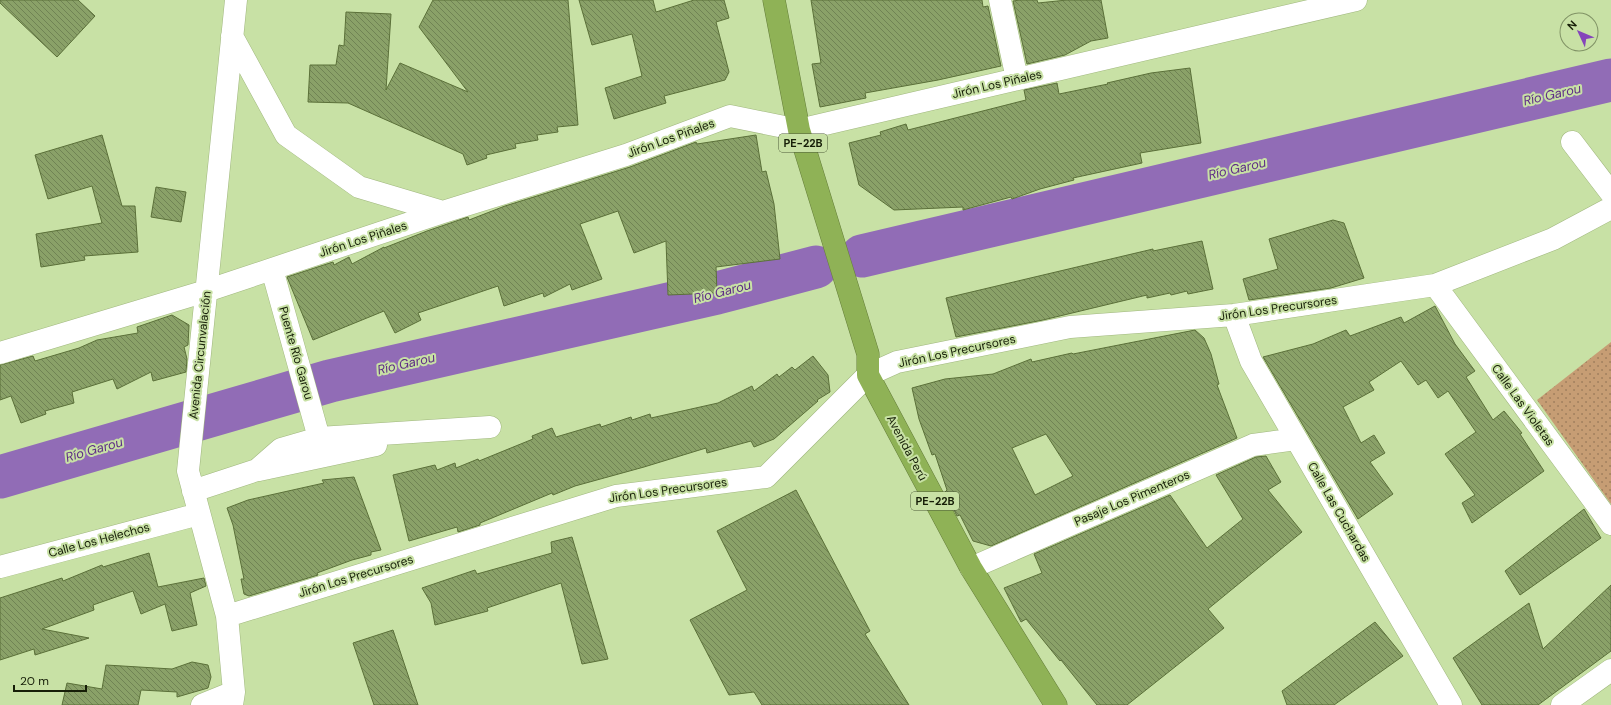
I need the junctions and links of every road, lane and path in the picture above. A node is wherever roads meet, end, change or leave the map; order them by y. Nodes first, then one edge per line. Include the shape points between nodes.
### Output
1 (236, 0) edge
2 (774, 0) edge
3 (1000, 0) edge
4 (1356, 0) edge
5 (232, 36) junction
6 (1017, 79) junction
7 (799, 130) junction
8 (1572, 142) dead end
9 (1611, 193) edge
10 (1611, 208) edge
11 (443, 212) junction
12 (272, 269) junction
13 (1435, 285) junction
14 (206, 291) junction
15 (1234, 315) junction
16 (0, 353) edge
17 (868, 375) junction
18 (490, 427) dead end
19 (449, 430) junction
20 (319, 438) junction
21 (1296, 439) junction
22 (258, 470) junction
23 (193, 491) junction
24 (199, 514) junction
25 (1611, 524) edge
26 (0, 567) edge
27 (971, 568) junction
28 (227, 616) junction
29 (1611, 670) edge
30 (233, 698) edge
31 (202, 705) edge
32 (1056, 705) edge
33 (1451, 705) edge
34 (1562, 705) edge

1 - 5 street, Avenida Circunvalación
2 - 7 highway, PE-22B
3 - 6 street
4 - 6 street, Jirón Los Piñales
5 - 11 street via 286,135 359,187
5 - 14 street, Avenida Circunvalación
6 - 7 street, Jirón Los Piñales
7 - 11 street, Jirón Los Piñales via 730,116 626,155
7 - 17 highway, Avenida Perú / PE-22B via 868,354
8 - 9 street
10 - 13 street, Jirón Los Precursores via 1553,239
11 - 12 street, Jirón Los Piñales
12 - 14 street, Jirón Los Piñales
12 - 20 street, Puente Río Garou
13 - 15 street, Jirón Los Precursores
13 - 25 street, Calle Las Violetas
14 - 16 street, Jirón Los Piñales
14 - 23 street, Avenida Circunvalación via 188,471
15 - 17 street, Jirón Los Precursores via 1070,327 897,362
15 - 21 street, Calle Las Cuchardas via 1251,361
17 - 27 highway, Avenida Perú / PE-22B
17 - 28 street, Jirón Los Precursores via 766,476 616,496
18 - 19 street
19 - 20 street
19 - 22 street
20 - 22 street via 281,449
21 - 27 street, Pasaje Los Pimenteros via 1254,445
21 - 33 street, Calle Las Cuchardas
22 - 23 street
23 - 24 street, Avenida Circunvalación
24 - 26 street, Calle Los Helechos
24 - 28 street, Avenida Circunvalación
27 - 32 highway, Avenida Perú / PE-22B
28 - 30 street, Avenida Circunvalación
29 - 34 street
30 - 31 street

